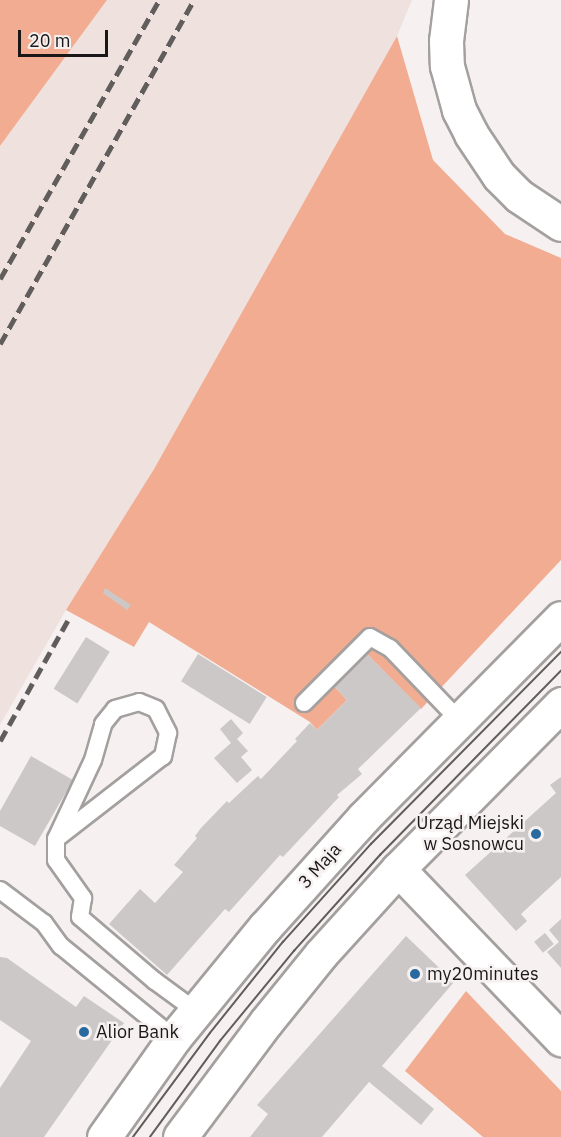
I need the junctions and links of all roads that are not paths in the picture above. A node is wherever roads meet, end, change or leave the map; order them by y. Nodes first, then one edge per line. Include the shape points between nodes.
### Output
1 (451, 0) edge
2 (561, 224) edge
3 (561, 618) edge
4 (304, 703) dead end
5 (561, 704) edge
6 (459, 720) junction
7 (56, 838) junction
8 (398, 869) junction
9 (0, 890) edge
10 (196, 1011) junction
11 (174, 1038) junction
12 (561, 1039) edge
13 (104, 1137) edge
14 (180, 1137) edge

1 - 2 main road via 446,41 451,86 459,110 485,158 519,196
3 - 6 main road, 3 Maja
4 - 6 lane via 370,637 390,648
5 - 8 main road
6 - 10 main road, 3 Maja via 363,818
7 - 7 lane via 164,756 168,734 156,709 139,702 115,710 103,724 93,760
7 - 10 lane via 56,860 83,898 80,917
8 - 12 main road
8 - 14 main road via 321,954
9 - 11 lane via 44,923 61,946
10 - 11 main road, 3 Maja
11 - 13 main road, 3 Maja

